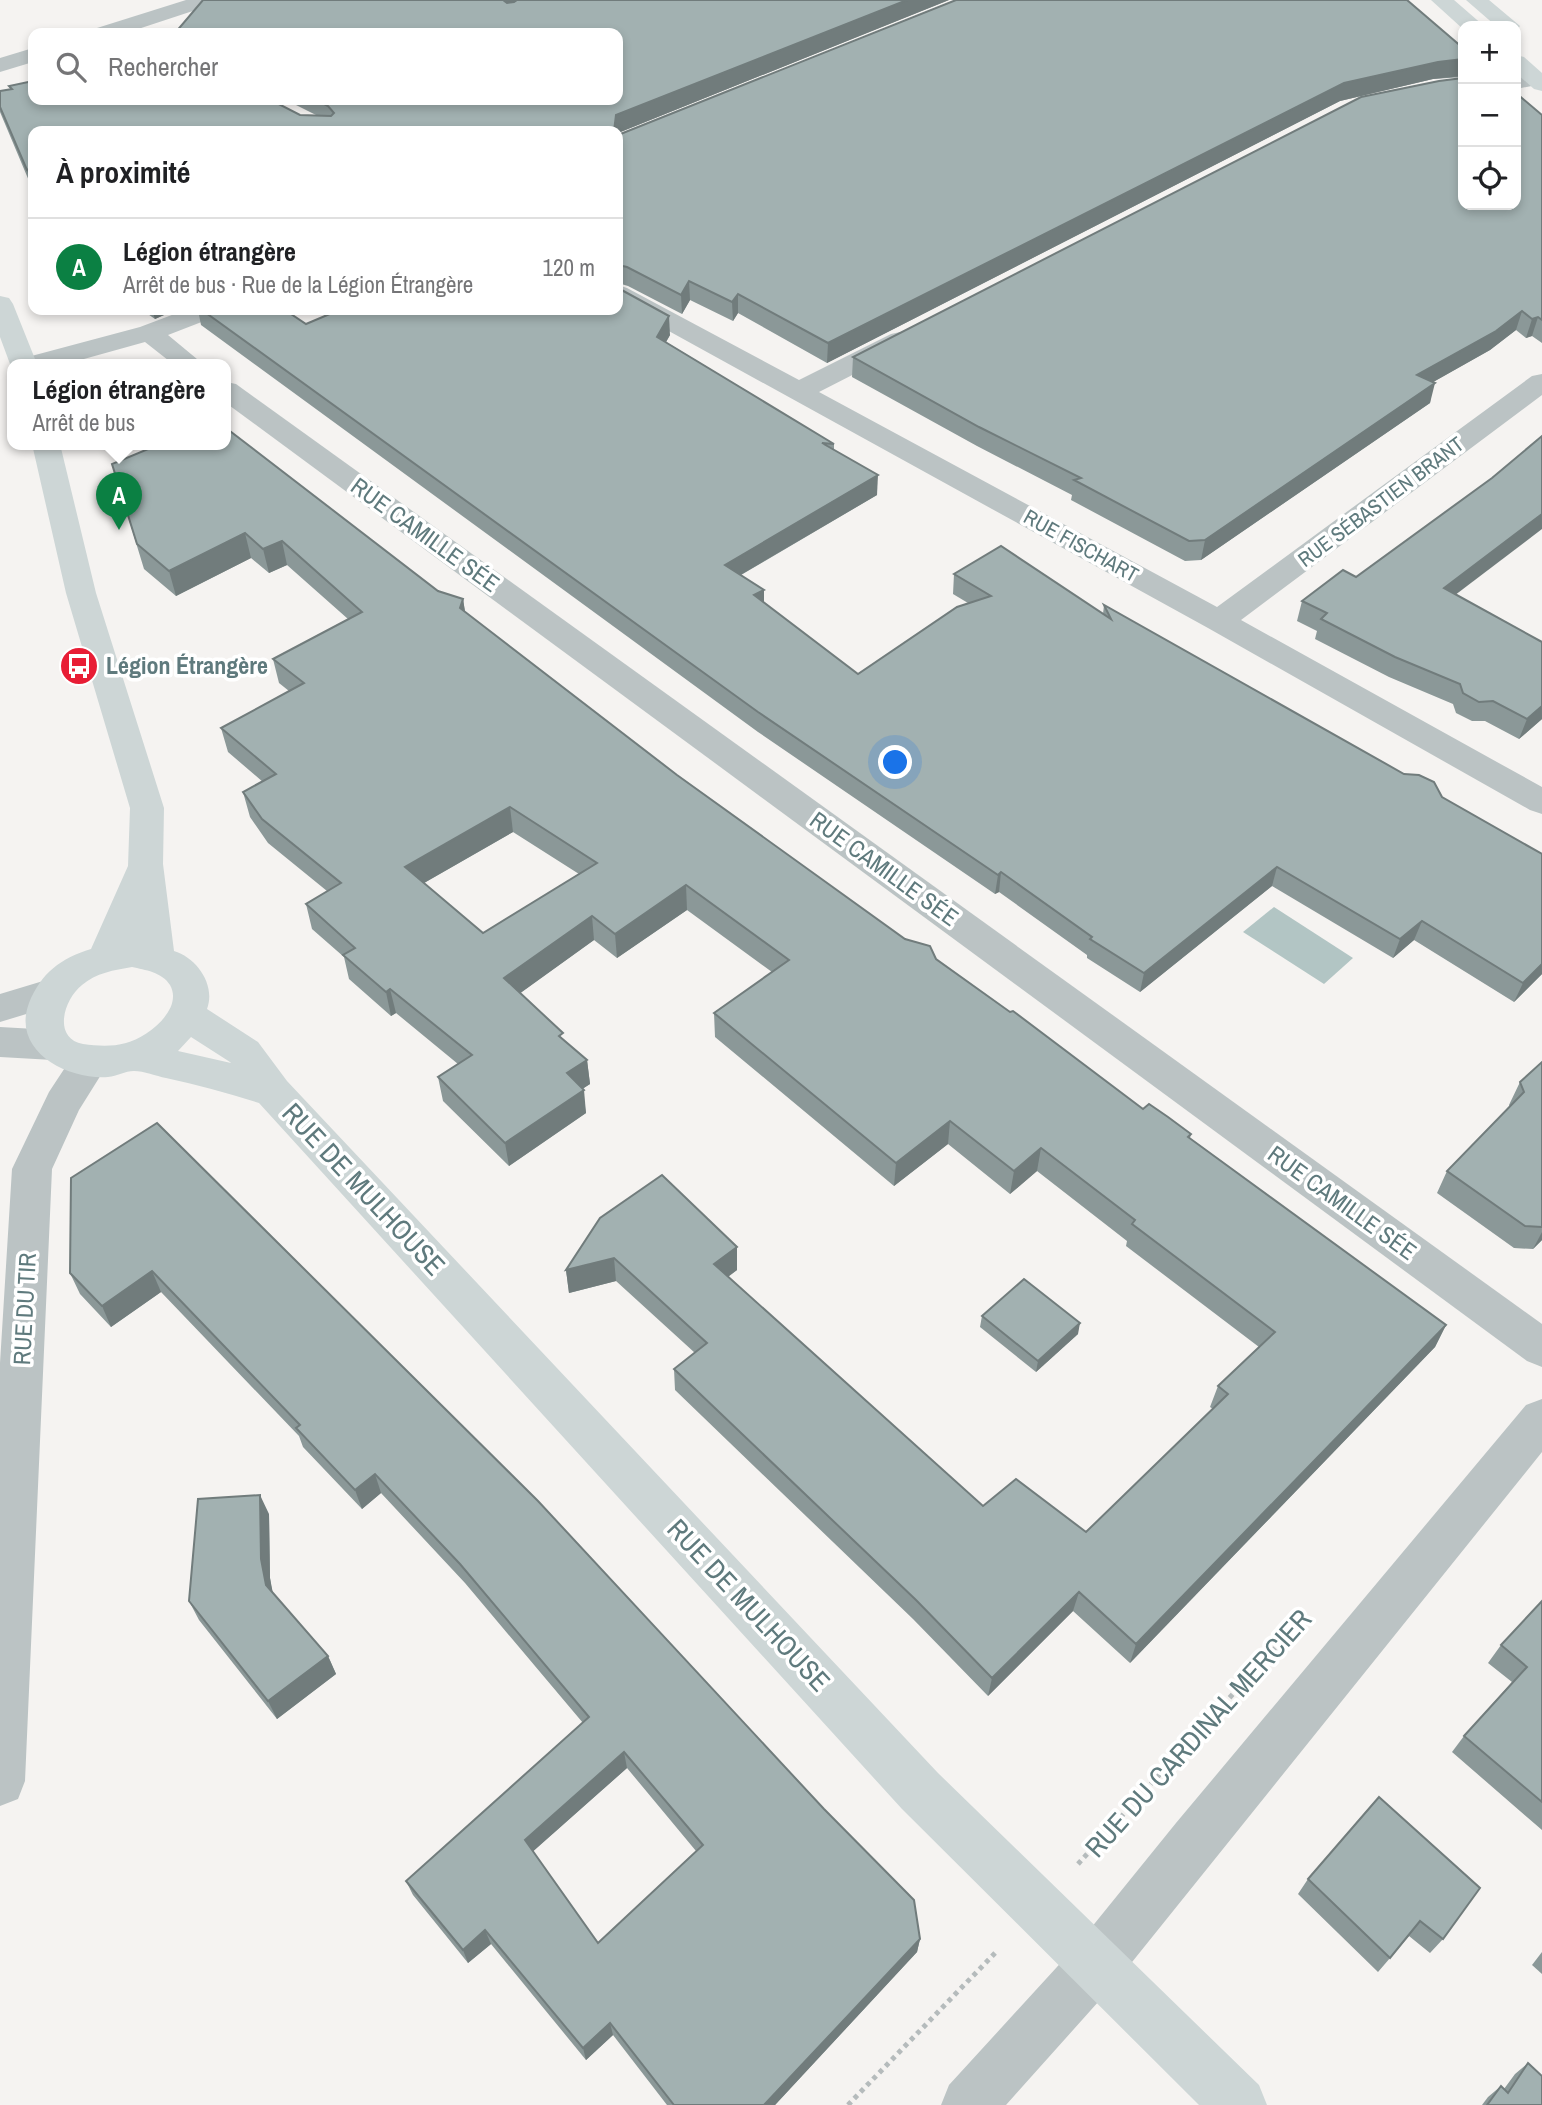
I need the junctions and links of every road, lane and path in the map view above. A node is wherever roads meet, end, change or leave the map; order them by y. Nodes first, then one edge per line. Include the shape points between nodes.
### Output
1 (207, 0) edge
2 (1441, 0) edge
3 (1476, 0) edge
4 (1467, 21) edge
5 (1502, 21) edge
6 (140, 28) edge
7 (28, 57) edge
8 (0, 65) edge
9 (1521, 68) edge
10 (1532, 82) edge
11 (623, 296) edge
12 (0, 304) edge
13 (195, 315) edge
14 (920, 329) edge
15 (149, 333) junction
16 (22, 359) edge
17 (53, 359) edge
18 (183, 359) edge
19 (1542, 382) edge
20 (797, 392) junction
21 (231, 394) edge
22 (47, 450) edge
23 (1219, 621) junction
24 (1542, 802) edge
25 (145, 864) junction
26 (156, 956) junction
27 (106, 957) junction
28 (53, 992) junction
29 (0, 1008) edge
30 (188, 1016) junction
31 (0, 1042) edge
32 (71, 1053) junction
33 (137, 1057) junction
34 (273, 1092) junction
35 (1542, 1348) edge
36 (1542, 1419) edge
37 (1290, 1632) dead end
38 (0, 1781) edge
39 (1038, 1908) junction
40 (1097, 1963) junction
41 (848, 2105) edge
42 (969, 2105) edge
43 (1239, 2105) edge

1 - 6 street
2 - 4 street
3 - 5 street
7 - 8 street
9 - 10 street
11 - 20 street, RUE FISCHART
12 - 16 street
13 - 15 street
14 - 20 street
15 - 17 street
15 - 18 street
19 - 23 street, RUE SÉBASTIEN BRANT
20 - 23 street, RUE FISCHART
21 - 35 street, RUE CAMILLE SÉE
22 - 25 street via 81,593 147,808
23 - 24 street, RUE FISCHART
25 - 26 street
25 - 27 street
26 - 27 street
26 - 30 street via 175,965 187,979 192,996
27 - 28 street via 76,971
28 - 29 street
28 - 32 street via 44,1010 44,1029
30 - 33 street via 177,1032
30 - 34 street, RUE DE MULHOUSE via 244,1052
31 - 32 street
32 - 33 street via 114,1062
32 - 38 street, RUE DU TIR via 63,1102 32,1169
33 - 34 street, RUE DE MULHOUSE
34 - 39 street, RUE DE MULHOUSE via 920,1791
36 - 40 street
37 - 39 path, RUE DU CARDINAL MERCIER
39 - 40 street, RUE DE MULHOUSE
39 - 41 path, RUE DU CARDINAL MERCIER
40 - 42 street
40 - 43 street, RUE DE MULHOUSE

